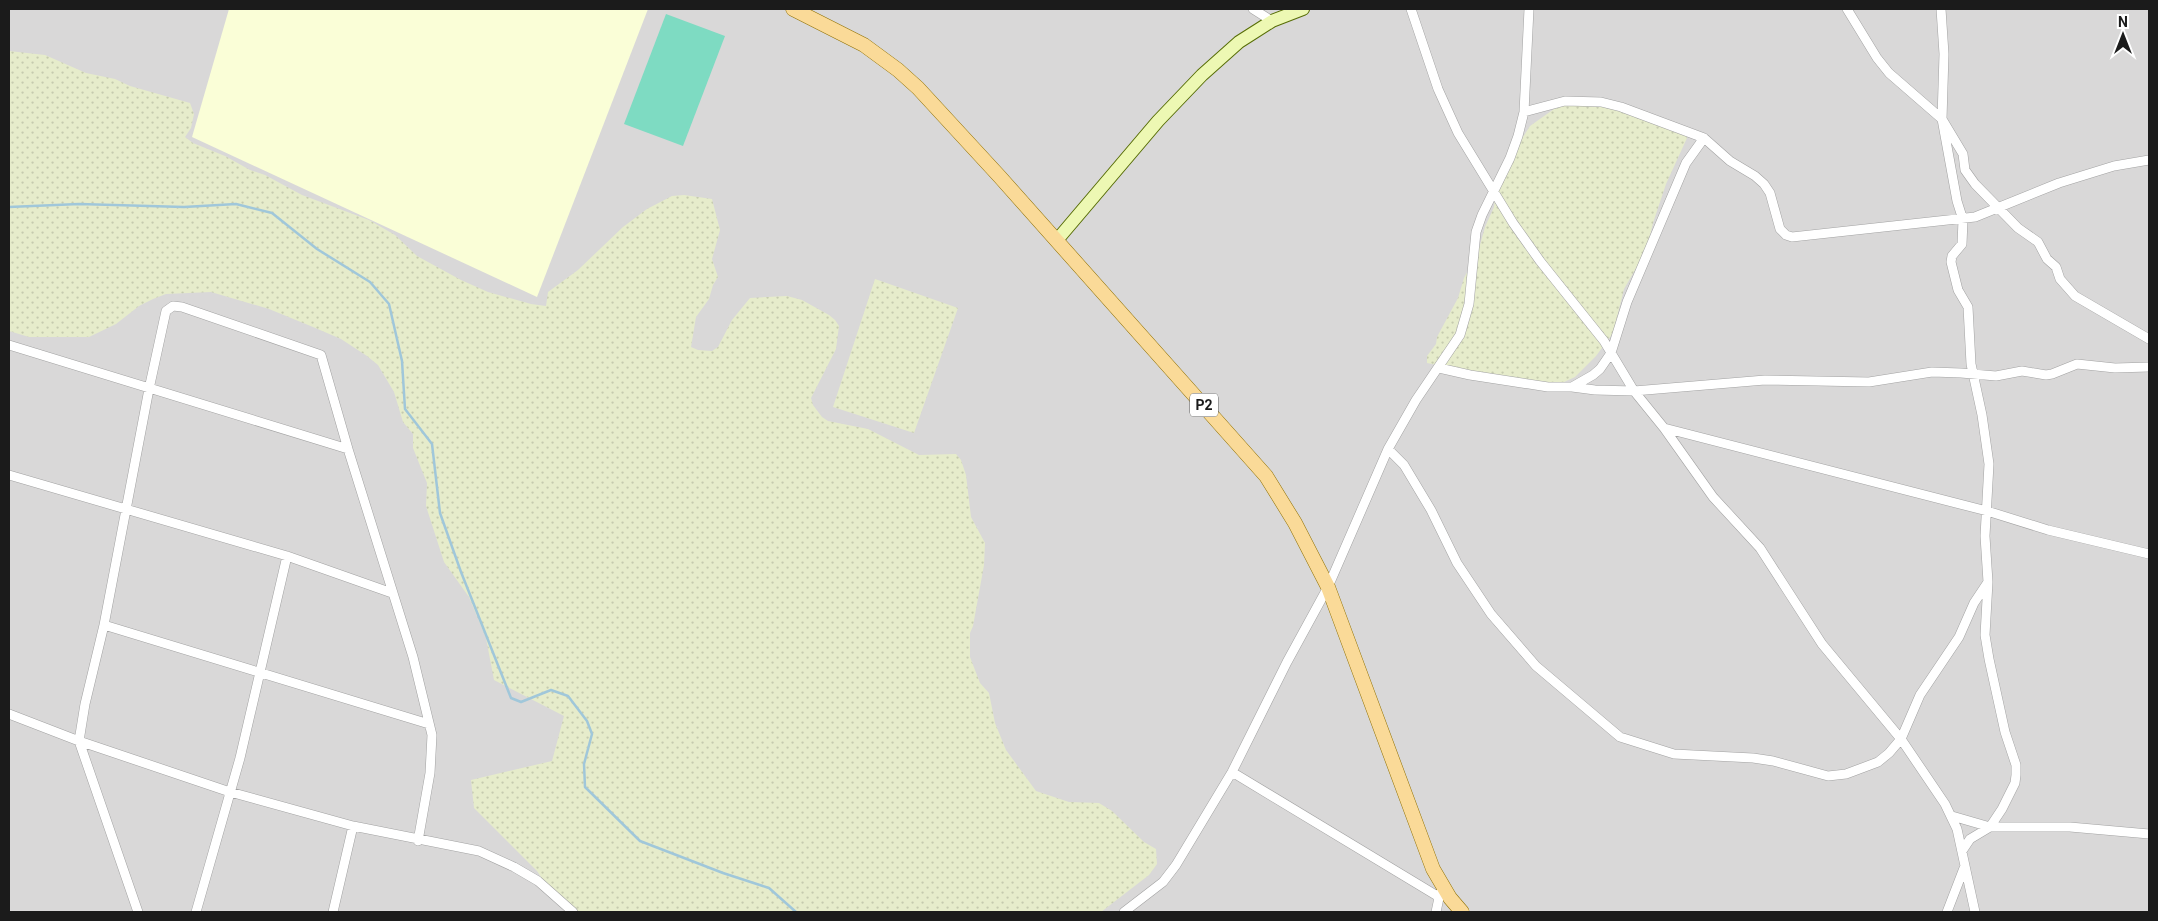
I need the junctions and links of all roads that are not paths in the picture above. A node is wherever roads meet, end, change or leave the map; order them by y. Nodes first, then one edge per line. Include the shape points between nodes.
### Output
1 (793, 9) edge
2 (1253, 9) edge
3 (1303, 9) edge
4 (1411, 9) edge
5 (1529, 9) edge
6 (1847, 9) edge
7 (1941, 9) edge
8 (809, 12) edge
9 (1272, 21) junction
10 (1524, 112) junction
11 (1942, 119) junction
12 (1704, 138) junction
13 (2149, 160) edge
14 (1494, 194) junction
15 (1998, 208) junction
16 (1963, 220) junction
17 (1057, 240) junction
18 (2149, 339) edge
19 (9, 345) edge
20 (1611, 353) junction
21 (1439, 368) junction
22 (2149, 368) edge
23 (1973, 374) junction
24 (1572, 387) junction
25 (149, 389) junction
26 (1634, 390) junction
27 (1664, 428) junction
28 (348, 449) junction
29 (1388, 449) junction
30 (9, 474) edge
31 (127, 510) junction
32 (1987, 511) junction
33 (2149, 554) edge
34 (287, 556) junction
35 (1988, 582) junction
36 (1328, 587) junction
37 (392, 592) junction
38 (104, 625) junction
39 (260, 674) junction
40 (9, 714) edge
41 (429, 724) junction
42 (1901, 739) junction
43 (79, 741) junction
44 (1232, 772) junction
45 (230, 792) junction
46 (1952, 816) junction
47 (353, 826) junction
48 (1990, 827) junction
49 (2149, 834) edge
50 (418, 840) junction
51 (1962, 851) junction
52 (1965, 868) junction
53 (1440, 890) junction
54 (1130, 911) edge
55 (138, 912) edge
56 (196, 912) edge
57 (333, 912) edge
58 (573, 912) edge
59 (1436, 912) edge
60 (1462, 912) edge
61 (1947, 912) edge
62 (1975, 912) edge

1 - 8 main road, P2
2 - 9 street
3 - 9 main road
4 - 14 street via 1446,107 1471,158
5 - 10 street
6 - 11 street via 1889,73
7 - 11 street via 1944,54
8 - 17 main road, P2 via 898,70
9 - 17 main road via 1239,42 1202,75 1158,121
10 - 12 street via 1565,101 1601,102
10 - 14 street via 1518,136
11 - 15 street via 1962,154 1970,178
11 - 16 street
12 - 16 street via 1764,184 1770,193 1780,229 1788,236
12 - 20 street via 1686,163 1627,302
13 - 15 street via 2059,182
14 - 20 street via 1540,261
14 - 21 street via 1476,232 1464,324
15 - 16 street
15 - 18 street via 2038,242 2056,267 2060,279 2075,296
16 - 23 street via 1962,244 1951,262 1958,290 1968,307
17 - 36 main road, P2 via 1266,476
19 - 25 street
20 - 24 street via 1600,369
20 - 26 street
21 - 24 street via 1470,376 1548,387
21 - 29 street
22 - 23 street via 2077,364 2052,374 2022,371 1996,376
23 - 26 street via 1920,373 1869,382 1765,380
23 - 32 street via 1989,464
24 - 26 street
25 - 28 street
25 - 28 street via 166,311 172,306 182,307 319,353
25 - 31 street
26 - 27 street
27 - 32 street
27 - 42 street via 1713,497 1760,548 1822,644
28 - 37 street
29 - 36 street
29 - 42 street via 1409,473 1457,563 1491,614 1536,666 1620,737 1674,754 1753,758 1828,776 1846,774 1878,762
30 - 31 street
31 - 34 street
31 - 38 street
32 - 33 street via 2048,530
32 - 35 street
34 - 37 street
34 - 39 street
35 - 42 street via 1974,603 1959,637 1920,695
35 - 48 street via 1986,635 1989,660 2016,765 2010,797
36 - 44 street
36 - 53 main road, P2
37 - 41 street via 413,656
38 - 39 street
38 - 43 street via 84,704
39 - 41 street
39 - 45 street
40 - 43 street
41 - 50 street via 431,765
42 - 46 street
43 - 45 street
43 - 55 street
44 - 53 street
44 - 54 street via 1176,865 1163,882
45 - 47 street
45 - 56 street
46 - 48 street
46 - 51 street
47 - 50 street
47 - 57 street
48 - 49 street via 2070,827
48 - 51 street via 1970,839
50 - 58 street via 460,846 494,857 538,881
51 - 52 street
52 - 61 street
52 - 62 street
53 - 59 street
53 - 60 main road, P2

